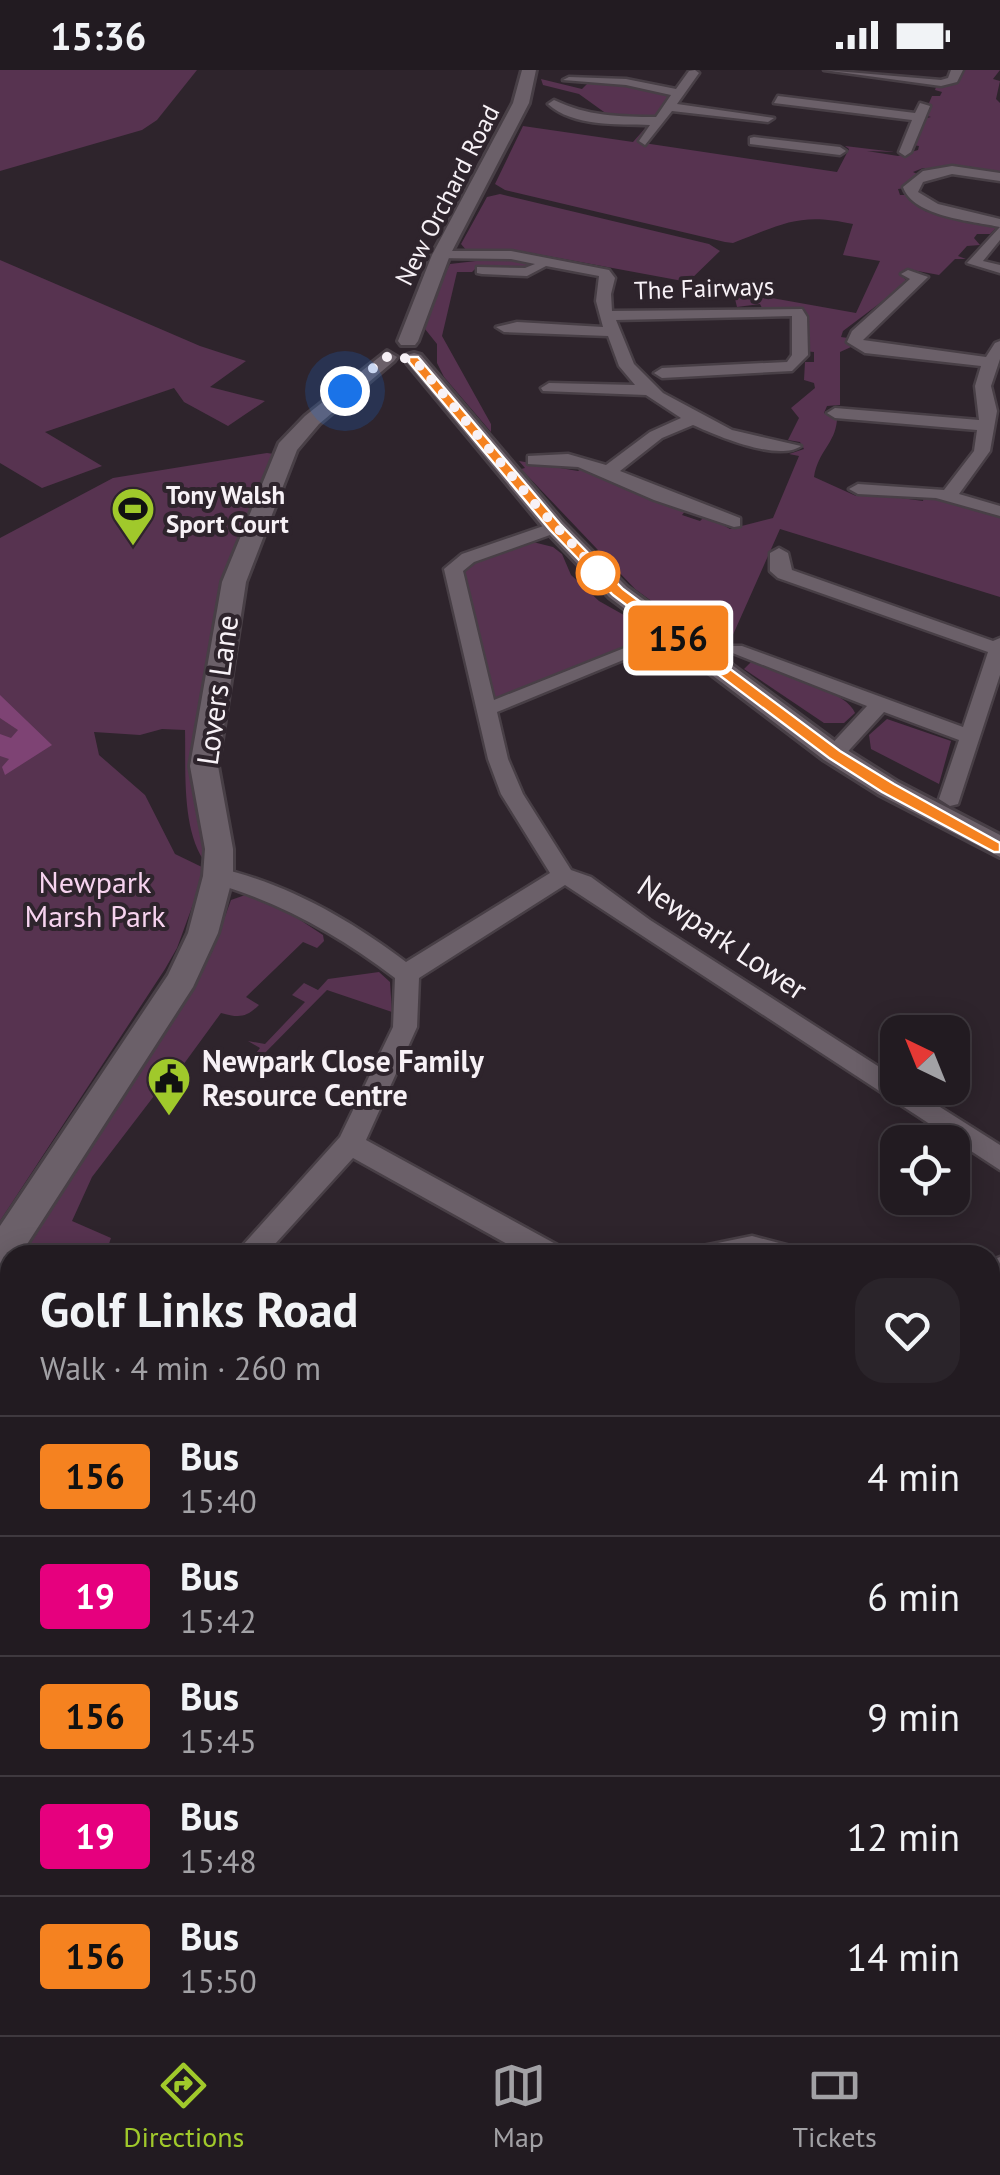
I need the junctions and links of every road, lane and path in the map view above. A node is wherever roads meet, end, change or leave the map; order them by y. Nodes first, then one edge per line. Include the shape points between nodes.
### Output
1 (529, 70) edge
2 (830, 70) edge
3 (957, 70) edge
4 (856, 71) edge
5 (694, 73) dead end
6 (569, 80) dead end
7 (934, 82) junction
8 (787, 85) dead end
9 (526, 91) junction
10 (678, 93) junction
11 (778, 100) junction
12 (554, 104) dead end
13 (670, 106) junction
14 (594, 117) junction
15 (919, 117) junction
16 (768, 118) junction
17 (659, 121) junction
18 (645, 141) dead end
19 (754, 141) junction
20 (840, 151) dead end
21 (904, 152) dead end
22 (745, 156) dead end
23 (1000, 177) edge
24 (1000, 223) edge
25 (1000, 231) edge
26 (440, 255) junction
27 (547, 261) junction
28 (1000, 269) edge
29 (482, 270) dead end
30 (908, 274) dead end
31 (609, 324) junction
32 (504, 326) dead end
33 (1000, 346) edge
34 (403, 352) junction
35 (989, 362) junction
36 (662, 374) dead end
37 (548, 388) dead end
38 (651, 390) junction
39 (835, 413) dead end
40 (992, 417) edge
41 (696, 418) junction
42 (792, 446) dead end
43 (534, 460) dead end
44 (608, 472) junction
45 (858, 489) dead end
46 (948, 496) junction
47 (1000, 511) edge
48 (734, 522) dead end
49 (555, 527) junction
50 (779, 553) dead end
51 (674, 635) junction
52 (999, 646) edge
53 (735, 650) dead end
54 (879, 705) junction
55 (486, 708) junction
56 (969, 736) junction
57 (834, 754) junction
58 (950, 799) dead end
59 (1000, 848) edge
60 (218, 876) junction
61 (563, 876) junction
62 (407, 975) junction
63 (349, 1144) junction
64 (1000, 1158) edge
65 (7, 1245) edge
66 (257, 1245) edge
67 (534, 1245) edge

1 - 9 street, New Orchard Road
2 - 4 street
3 - 7 street via 950,82
4 - 7 street
5 - 10 street
6 - 10 street
7 - 15 street
8 - 11 street
9 - 14 street via 578,100
9 - 26 street, New Orchard Road
10 - 13 street
11 - 15 street
11 - 16 street
12 - 14 street
13 - 16 street
13 - 17 street
14 - 17 street
15 - 21 street
16 - 19 street
17 - 18 street
19 - 20 street
19 - 22 street
23 - 24 street via 935,172 910,187 933,207
25 - 28 street via 974,263
26 - 27 street, The Fairways
26 - 34 street, New Orchard Road
27 - 29 street, The Fairways via 528,272
27 - 31 street, The Fairways via 607,275 601,302
30 - 35 street via 921,277 856,342
31 - 32 street, The Fairways via 589,332
31 - 36 street, The Fairways via 796,312 800,317 800,356 790,372
31 - 38 street, The Fairways via 626,364
33 - 35 street
34 - 49 street
34 - 60 street, Lovers Lane via 312,420 286,448 234,582 204,766
35 - 40 street via 985,404
37 - 38 street
38 - 41 street, The Fairways
39 - 40 street
40 - 46 street via 982,451
41 - 42 street, The Fairways via 742,440
41 - 44 street via 656,435
43 - 44 street via 565,457
44 - 48 street
45 - 46 street
46 - 47 street
49 - 51 street via 618,592
49 - 55 street via 453,569
50 - 52 street via 779,570 786,574
51 - 55 street
51 - 57 street
52 - 56 street
53 - 54 street
54 - 56 street
54 - 57 street
55 - 61 street via 512,794
56 - 58 street
57 - 59 street
60 - 62 street via 242,879 294,904
60 - 65 street, Lovers Lane via 182,979
61 - 62 street
61 - 64 street, Newpark Lower
62 - 63 street via 406,1027
63 - 66 street
63 - 67 street

